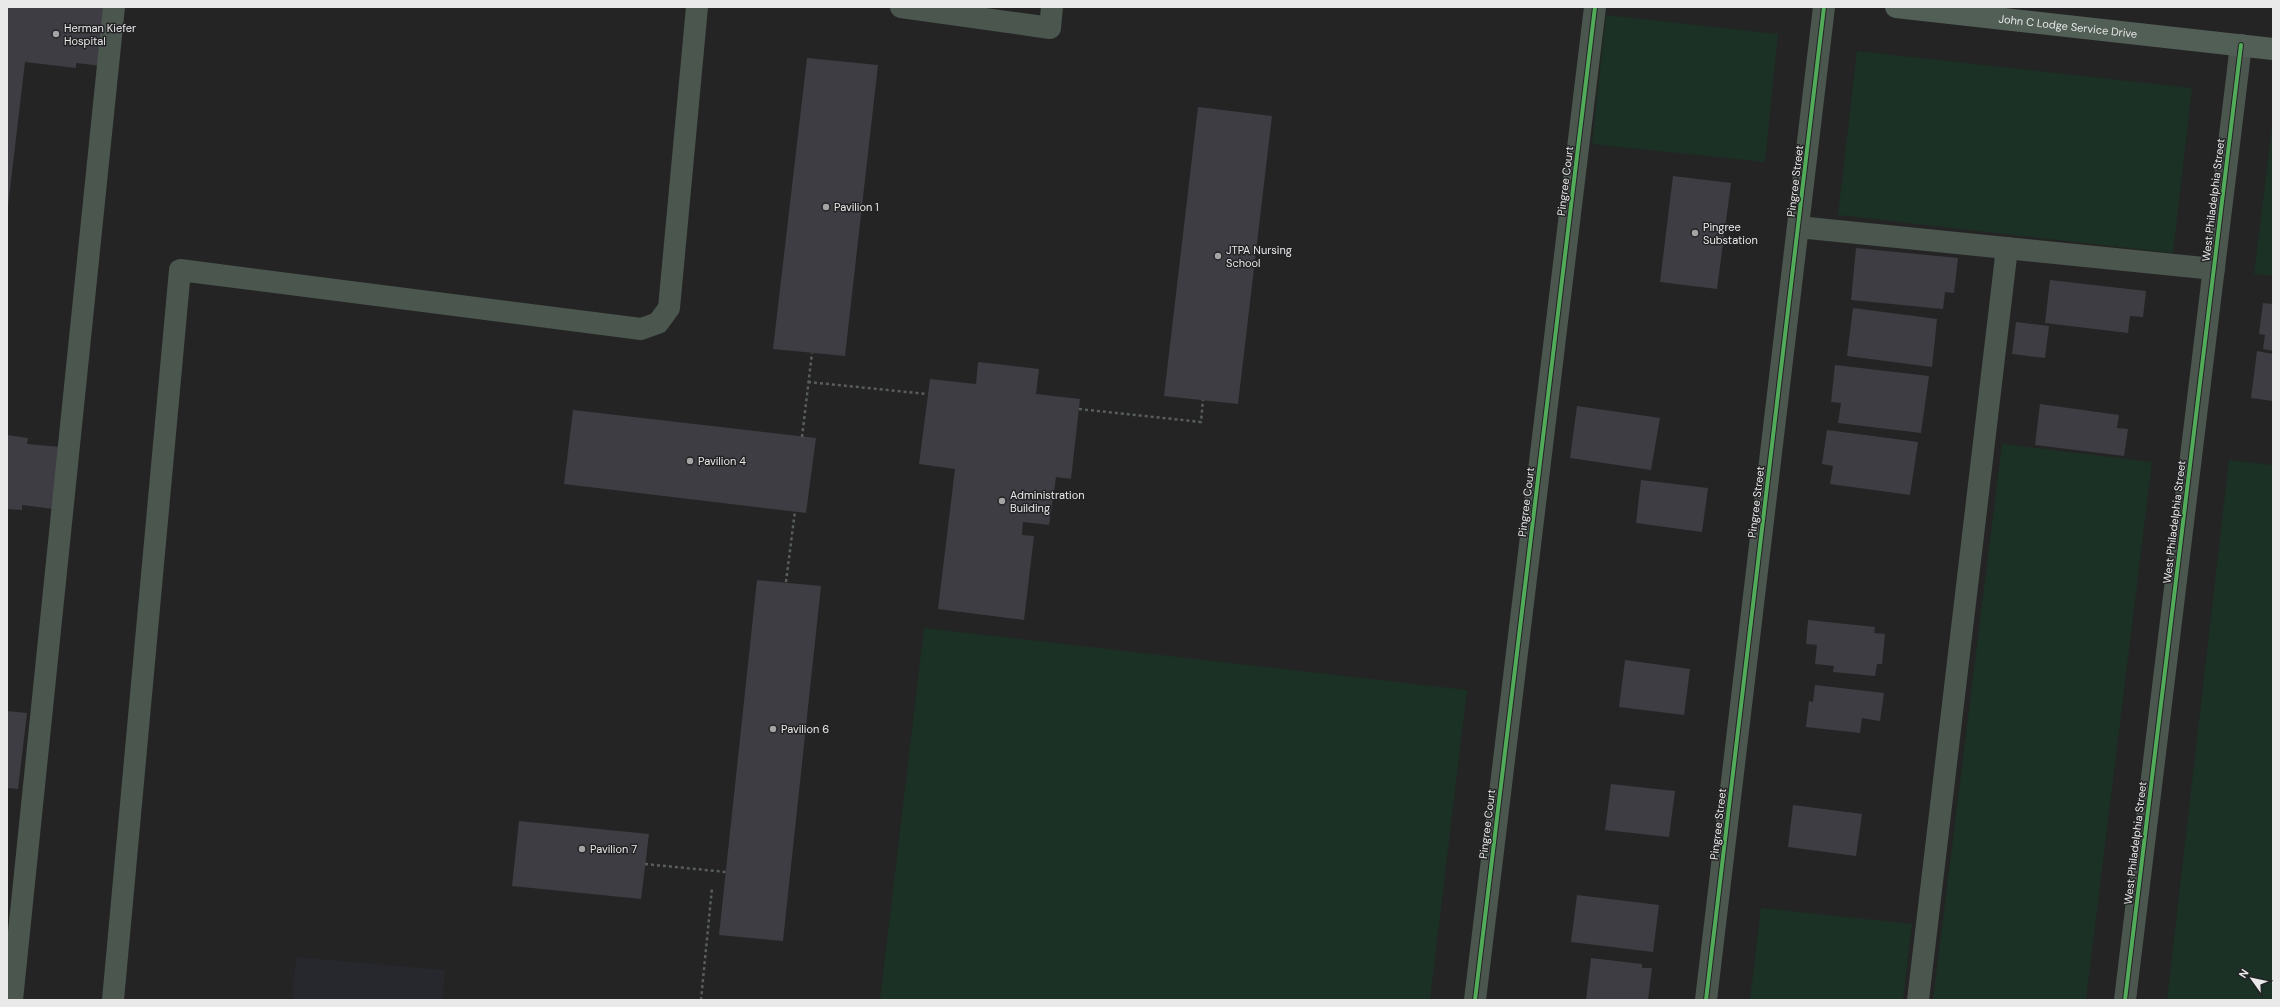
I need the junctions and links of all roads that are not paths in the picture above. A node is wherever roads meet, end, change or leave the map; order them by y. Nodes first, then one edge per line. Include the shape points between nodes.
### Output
1 (114, 7) edge
2 (697, 7) edge
3 (901, 7) edge
4 (1052, 7) edge
5 (1595, 7) edge
6 (1824, 7) edge
7 (1896, 7) edge
8 (2241, 45) junction
9 (2273, 49) edge
10 (1798, 227) junction
11 (2007, 248) junction
12 (2214, 268) junction
13 (12, 1000) edge
14 (114, 1000) edge
15 (1475, 1000) edge
16 (1706, 1000) edge
17 (1918, 1000) edge
18 (2125, 1000) edge

1 - 13 street
2 - 14 street via 669,308 658,323 641,329 180,270
3 - 4 street via 1050,28
5 - 15 street, Pingree Court
6 - 10 street, Pingree Street
7 - 8 main road, John C Lodge Service Drive
8 - 9 main road, John C Lodge Service Drive
8 - 12 street, West Philadelphia Street
10 - 11 street
10 - 16 street, Pingree Street
11 - 12 street
11 - 17 street
12 - 18 street, West Philadelphia Street

